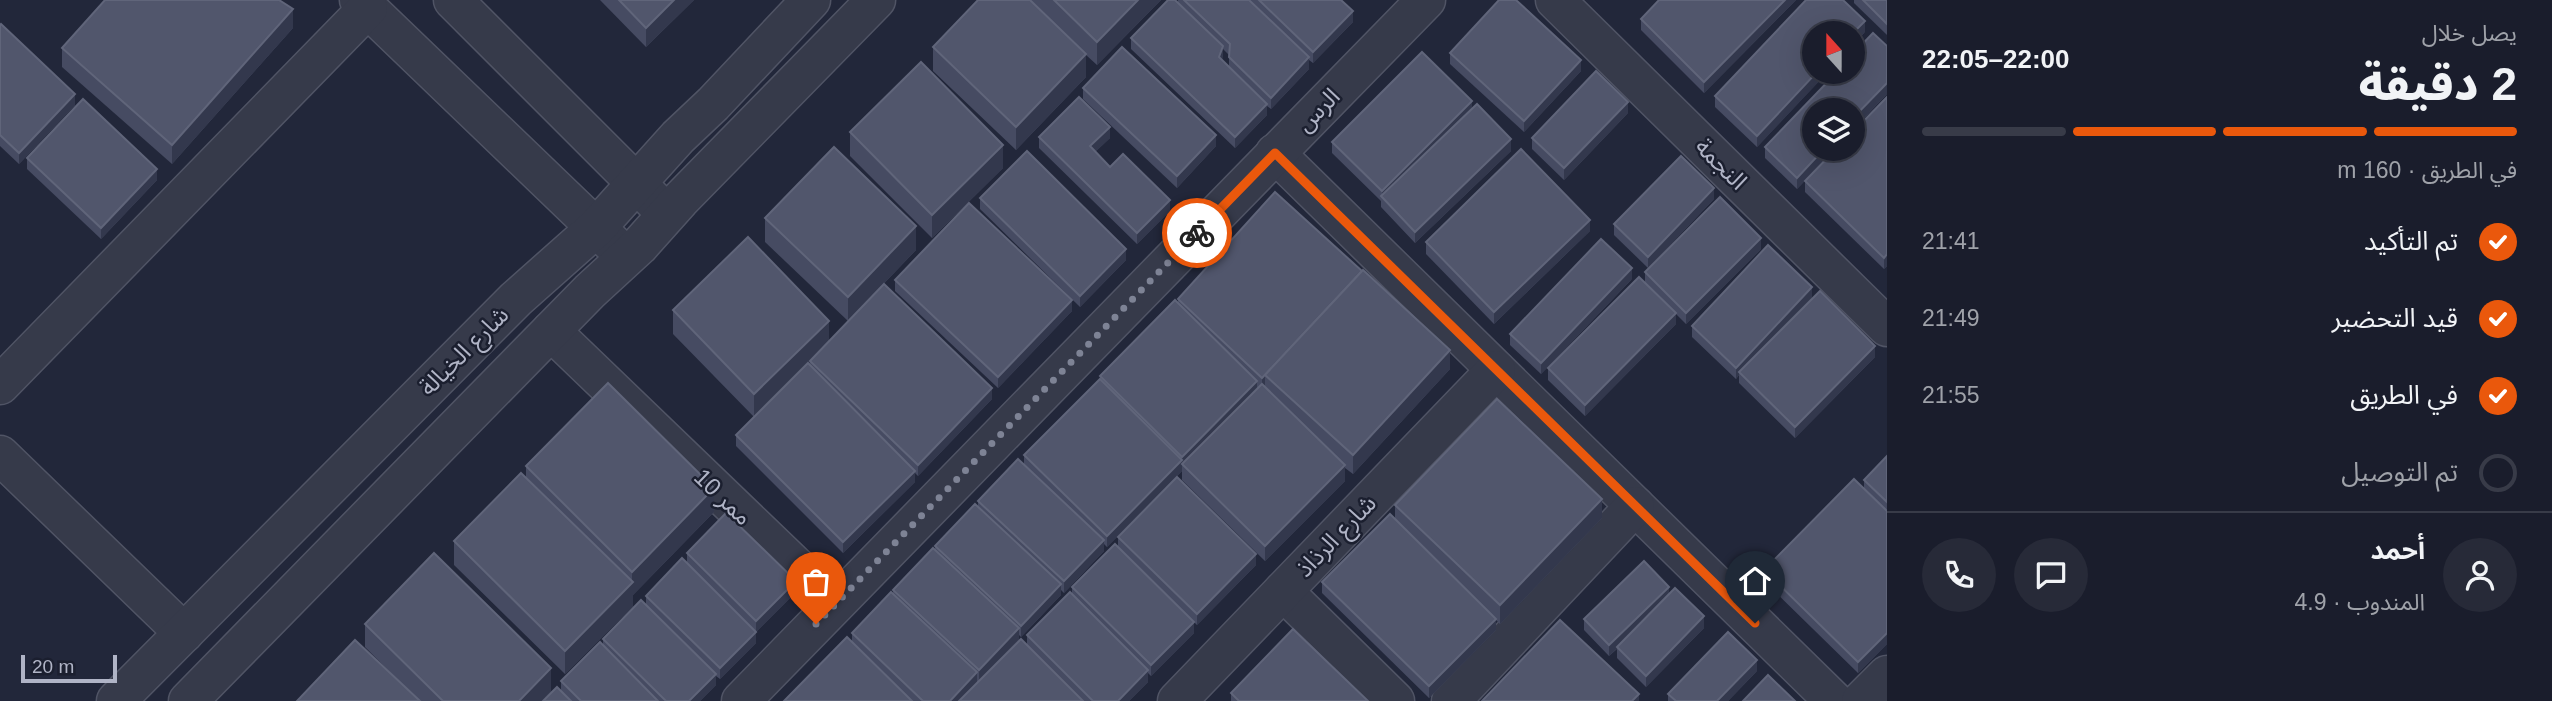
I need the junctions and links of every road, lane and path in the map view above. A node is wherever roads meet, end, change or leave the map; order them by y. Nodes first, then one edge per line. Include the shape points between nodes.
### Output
1 (453, 0) edge
2 (811, 0) edge
3 (876, 0) edge
4 (1426, 0) edge
5 (1555, 0) edge
6 (363, 4) edge
7 (713, 104) junction
8 (742, 136) junction
9 (1275, 153) junction
10 (637, 184) junction
11 (668, 214) junction
12 (596, 228) junction
13 (627, 257) junction
14 (516, 299) junction
15 (556, 326) junction
16 (1887, 327) edge
17 (1496, 370) junction
18 (0, 385) edge
19 (0, 455) edge
20 (1635, 506) junction
21 (1283, 591) junction
22 (835, 604) junction
23 (184, 633) junction
24 (1887, 675) edge
25 (116, 701) edge
26 (188, 701) edge
27 (741, 701) edge
28 (1177, 701) edge
29 (1395, 701) edge
30 (1451, 701) edge
31 (1834, 701) edge
32 (1861, 701) edge

1 - 10 street
2 - 7 street, شارع الخيالة
3 - 8 street, شارع الخيالة
4 - 9 street, الرس
5 - 16 street, النجمة
6 - 12 street
6 - 18 street
7 - 8 street via 669,157 690,176
7 - 10 street, شارع الخيالة
8 - 11 street, شارع الخيالة
9 - 17 street
9 - 22 street, الرس
10 - 11 street
10 - 12 street, شارع الخيالة
11 - 13 street, شارع الخيالة
12 - 13 street
12 - 14 street, شارع الخيالة
13 - 15 street, شارع الخيالة
14 - 15 street via 558,275 577,278 578,286
14 - 23 street, شارع الخيالة
15 - 22 street, ممر 10
15 - 26 street, شارع الخيالة
17 - 20 street
17 - 21 street, شارع الرذاذ
19 - 23 street
20 - 30 street
20 - 31 street
21 - 28 street, شارع الرذاذ
21 - 29 street
22 - 27 street, الرس
23 - 25 street, شارع الخيالة
24 - 32 street

